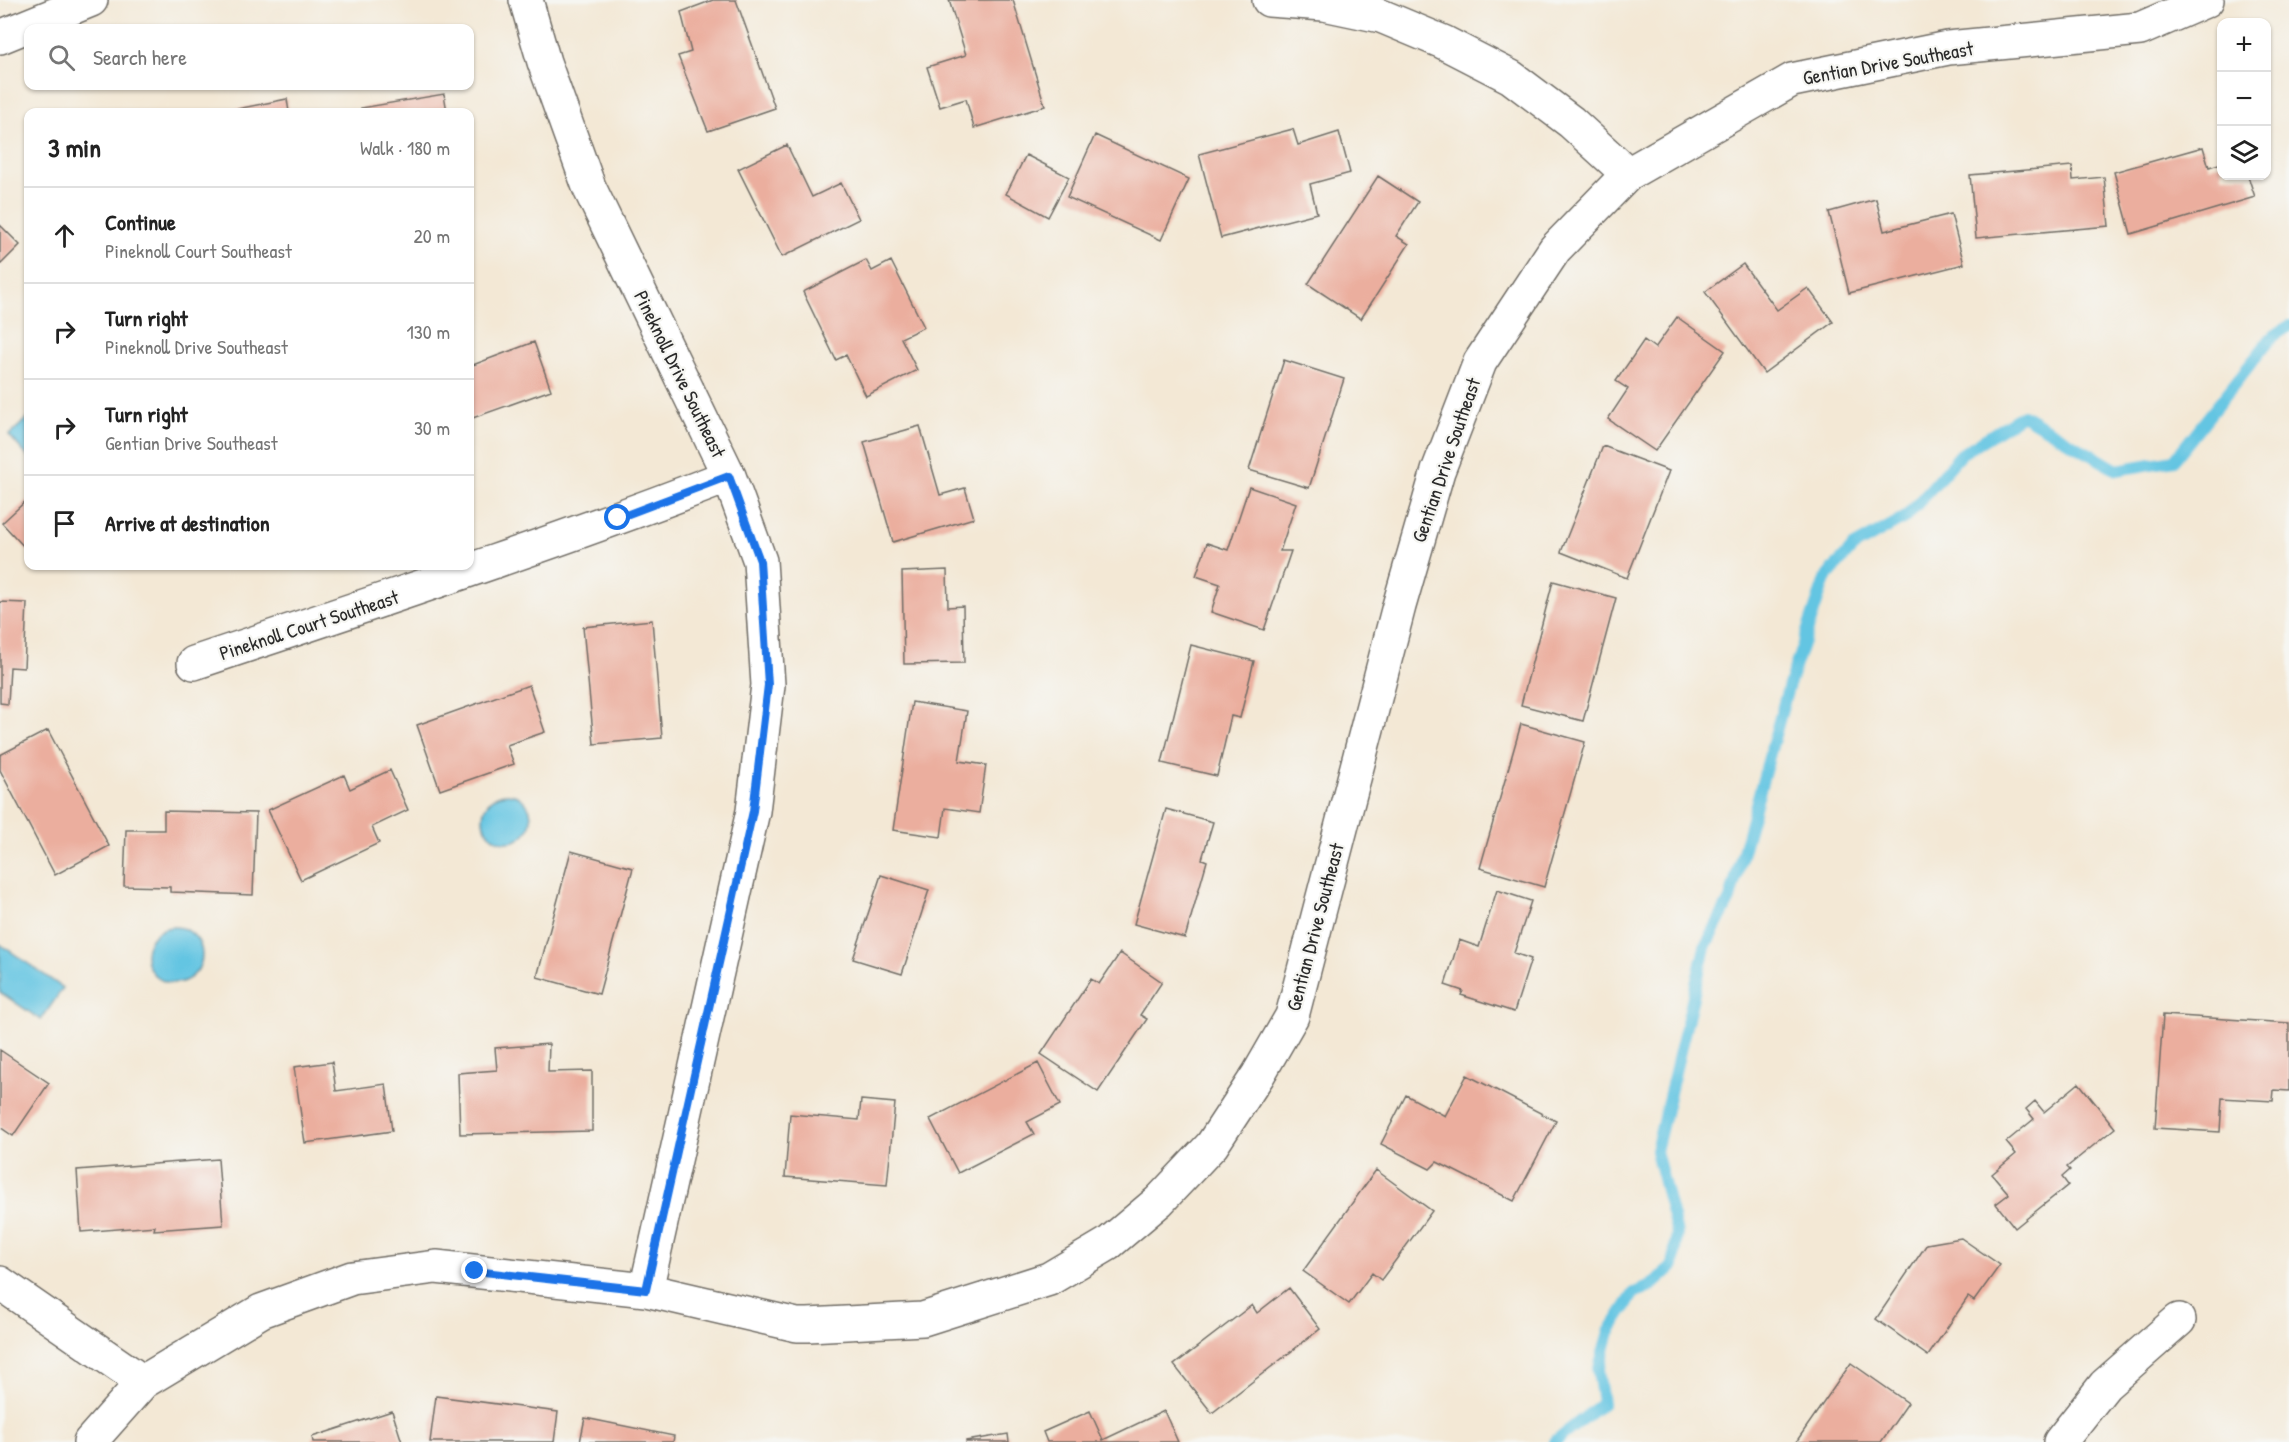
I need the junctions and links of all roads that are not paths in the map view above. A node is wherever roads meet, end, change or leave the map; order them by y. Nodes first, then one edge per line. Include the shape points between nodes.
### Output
1 (91, 0) edge
2 (526, 0) edge
3 (1269, 0) edge
4 (2207, 0) edge
5 (32, 24) edge
6 (24, 27) edge
7 (0, 37) edge
8 (1628, 174) junction
9 (729, 476) junction
10 (474, 569) edge
11 (470, 570) edge
12 (194, 663) dead end
13 (0, 1283) edge
14 (646, 1290) junction
15 (2179, 1320) dead end
16 (143, 1382) junction
17 (90, 1442) edge
18 (2060, 1442) edge

1 - 5 street
2 - 9 street, Pineknoll Drive Southeast via 589,187
3 - 8 street via 1324,3 1381,16 1443,42 1511,77 1571,122
4 - 8 street, Gentian Drive Southeast via 2140,29 1948,48 1792,80
6 - 7 street
8 - 14 street, Gentian Drive Southeast via 1555,249 1480,362 1438,471 1399,606 1292,1016 1212,1145 1159,1201 1108,1244 1049,1279 923,1319 798,1325
9 - 10 street, Pineknoll Court Southeast
9 - 14 street, Pineknoll Drive Southeast via 760,561 768,685 753,811
11 - 12 street, Pineknoll Court Southeast
13 - 16 street
14 - 16 street, Gentian Drive Southeast via 436,1266 352,1278 261,1311
15 - 18 street via 2105,1384
16 - 17 street, Gentian Drive Southeast

